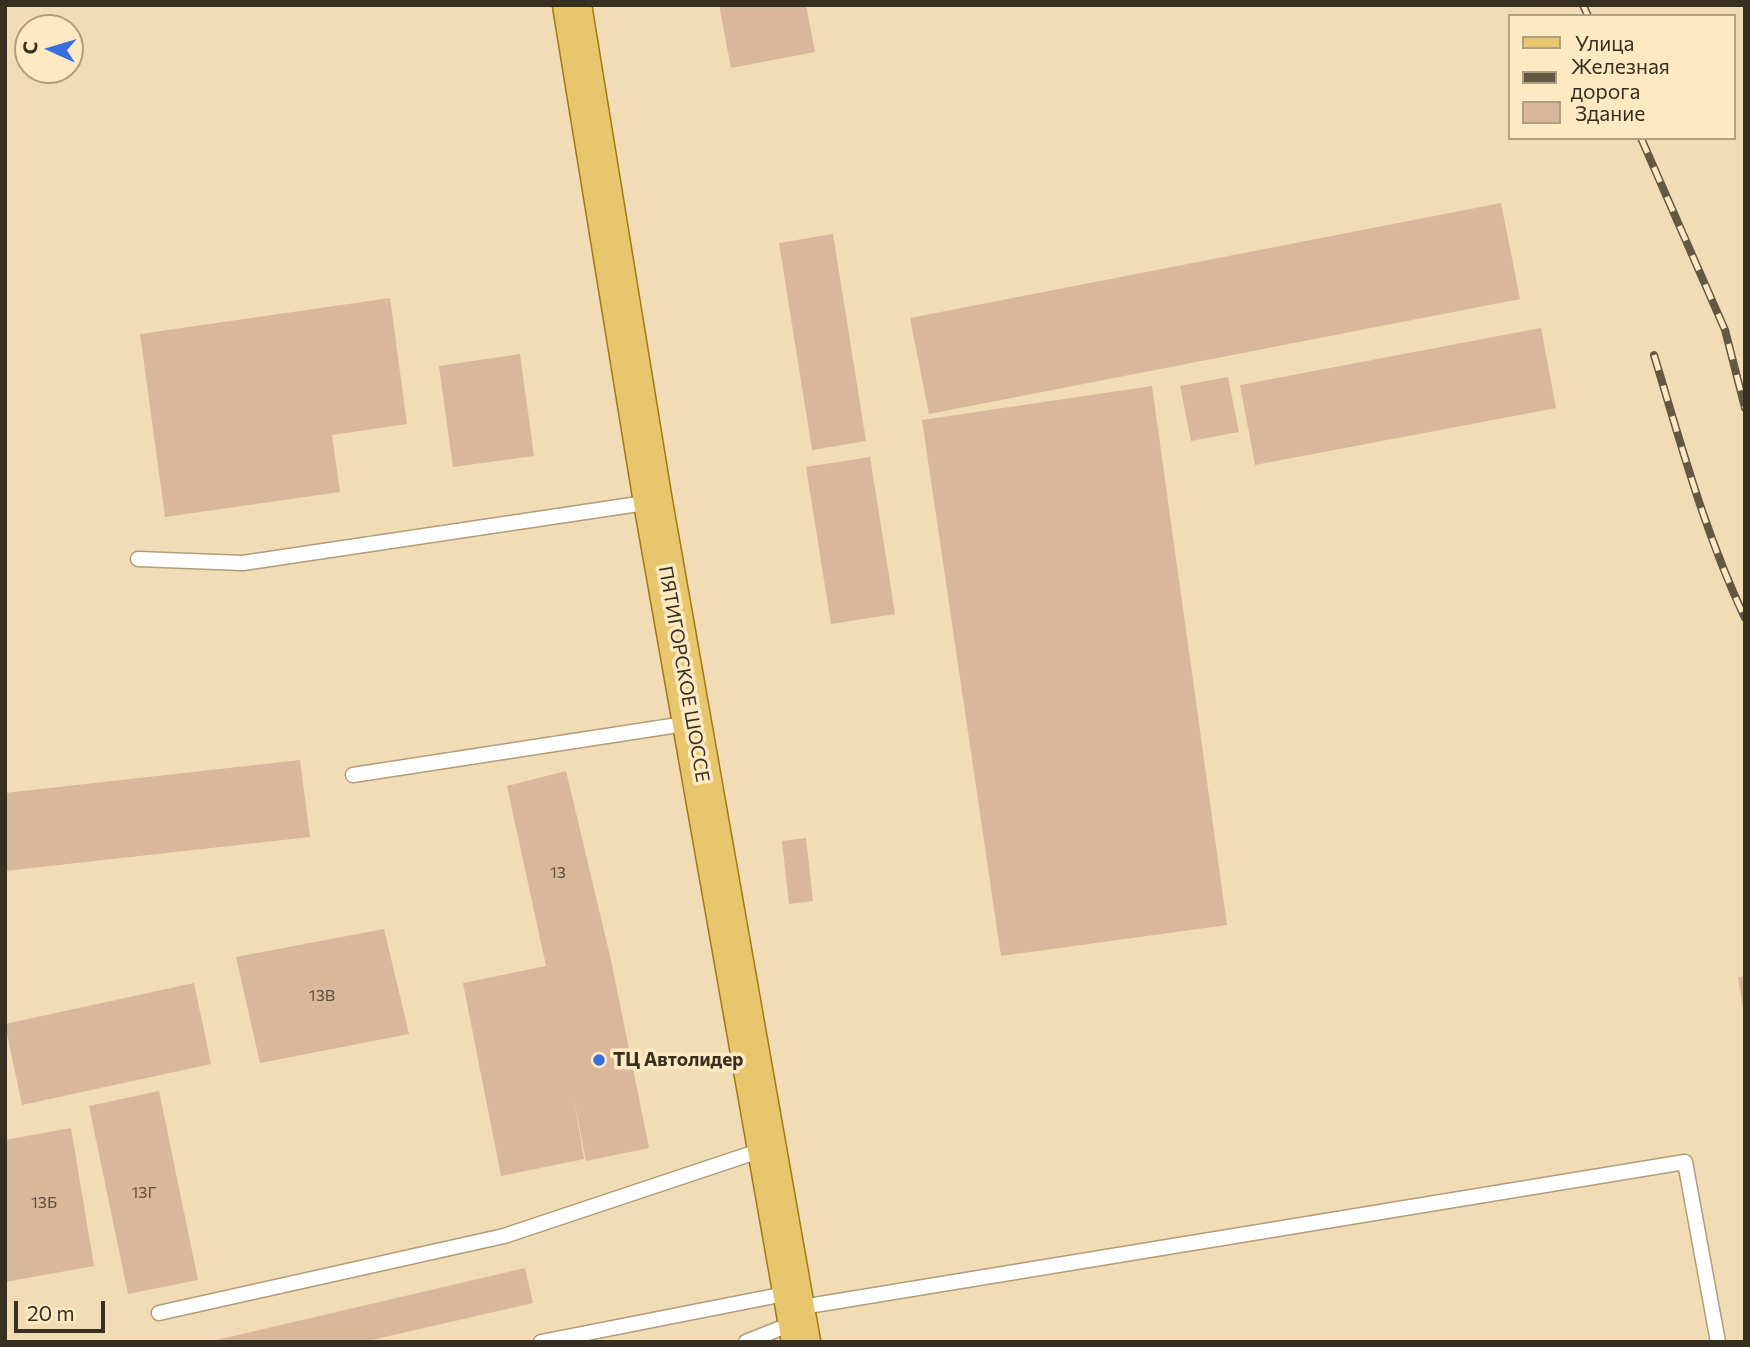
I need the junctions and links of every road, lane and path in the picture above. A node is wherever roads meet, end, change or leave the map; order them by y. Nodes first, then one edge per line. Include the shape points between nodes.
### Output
1 (572, 5) edge
2 (653, 502) junction
3 (138, 559) dead end
4 (692, 723) junction
5 (353, 775) dead end
6 (767, 1148) junction
7 (159, 1312) dead end
8 (796, 1316) edge
9 (541, 1342) edge
10 (746, 1342) edge
11 (1718, 1342) edge

1 - 2 main road, ПЯТИГОРСКОЕ ШОССЕ
2 - 3 lane via 243,564
2 - 4 main road, ПЯТИГОРСКОЕ ШОССЕ
4 - 5 lane
4 - 6 main road, ПЯТИГОРСКОЕ ШОССЕ
6 - 7 lane via 504,1236
6 - 8 main road, ПЯТИГОРСКОЕ ШОССЕ
8 - 9 lane
8 - 10 lane
8 - 11 lane via 1685,1161

